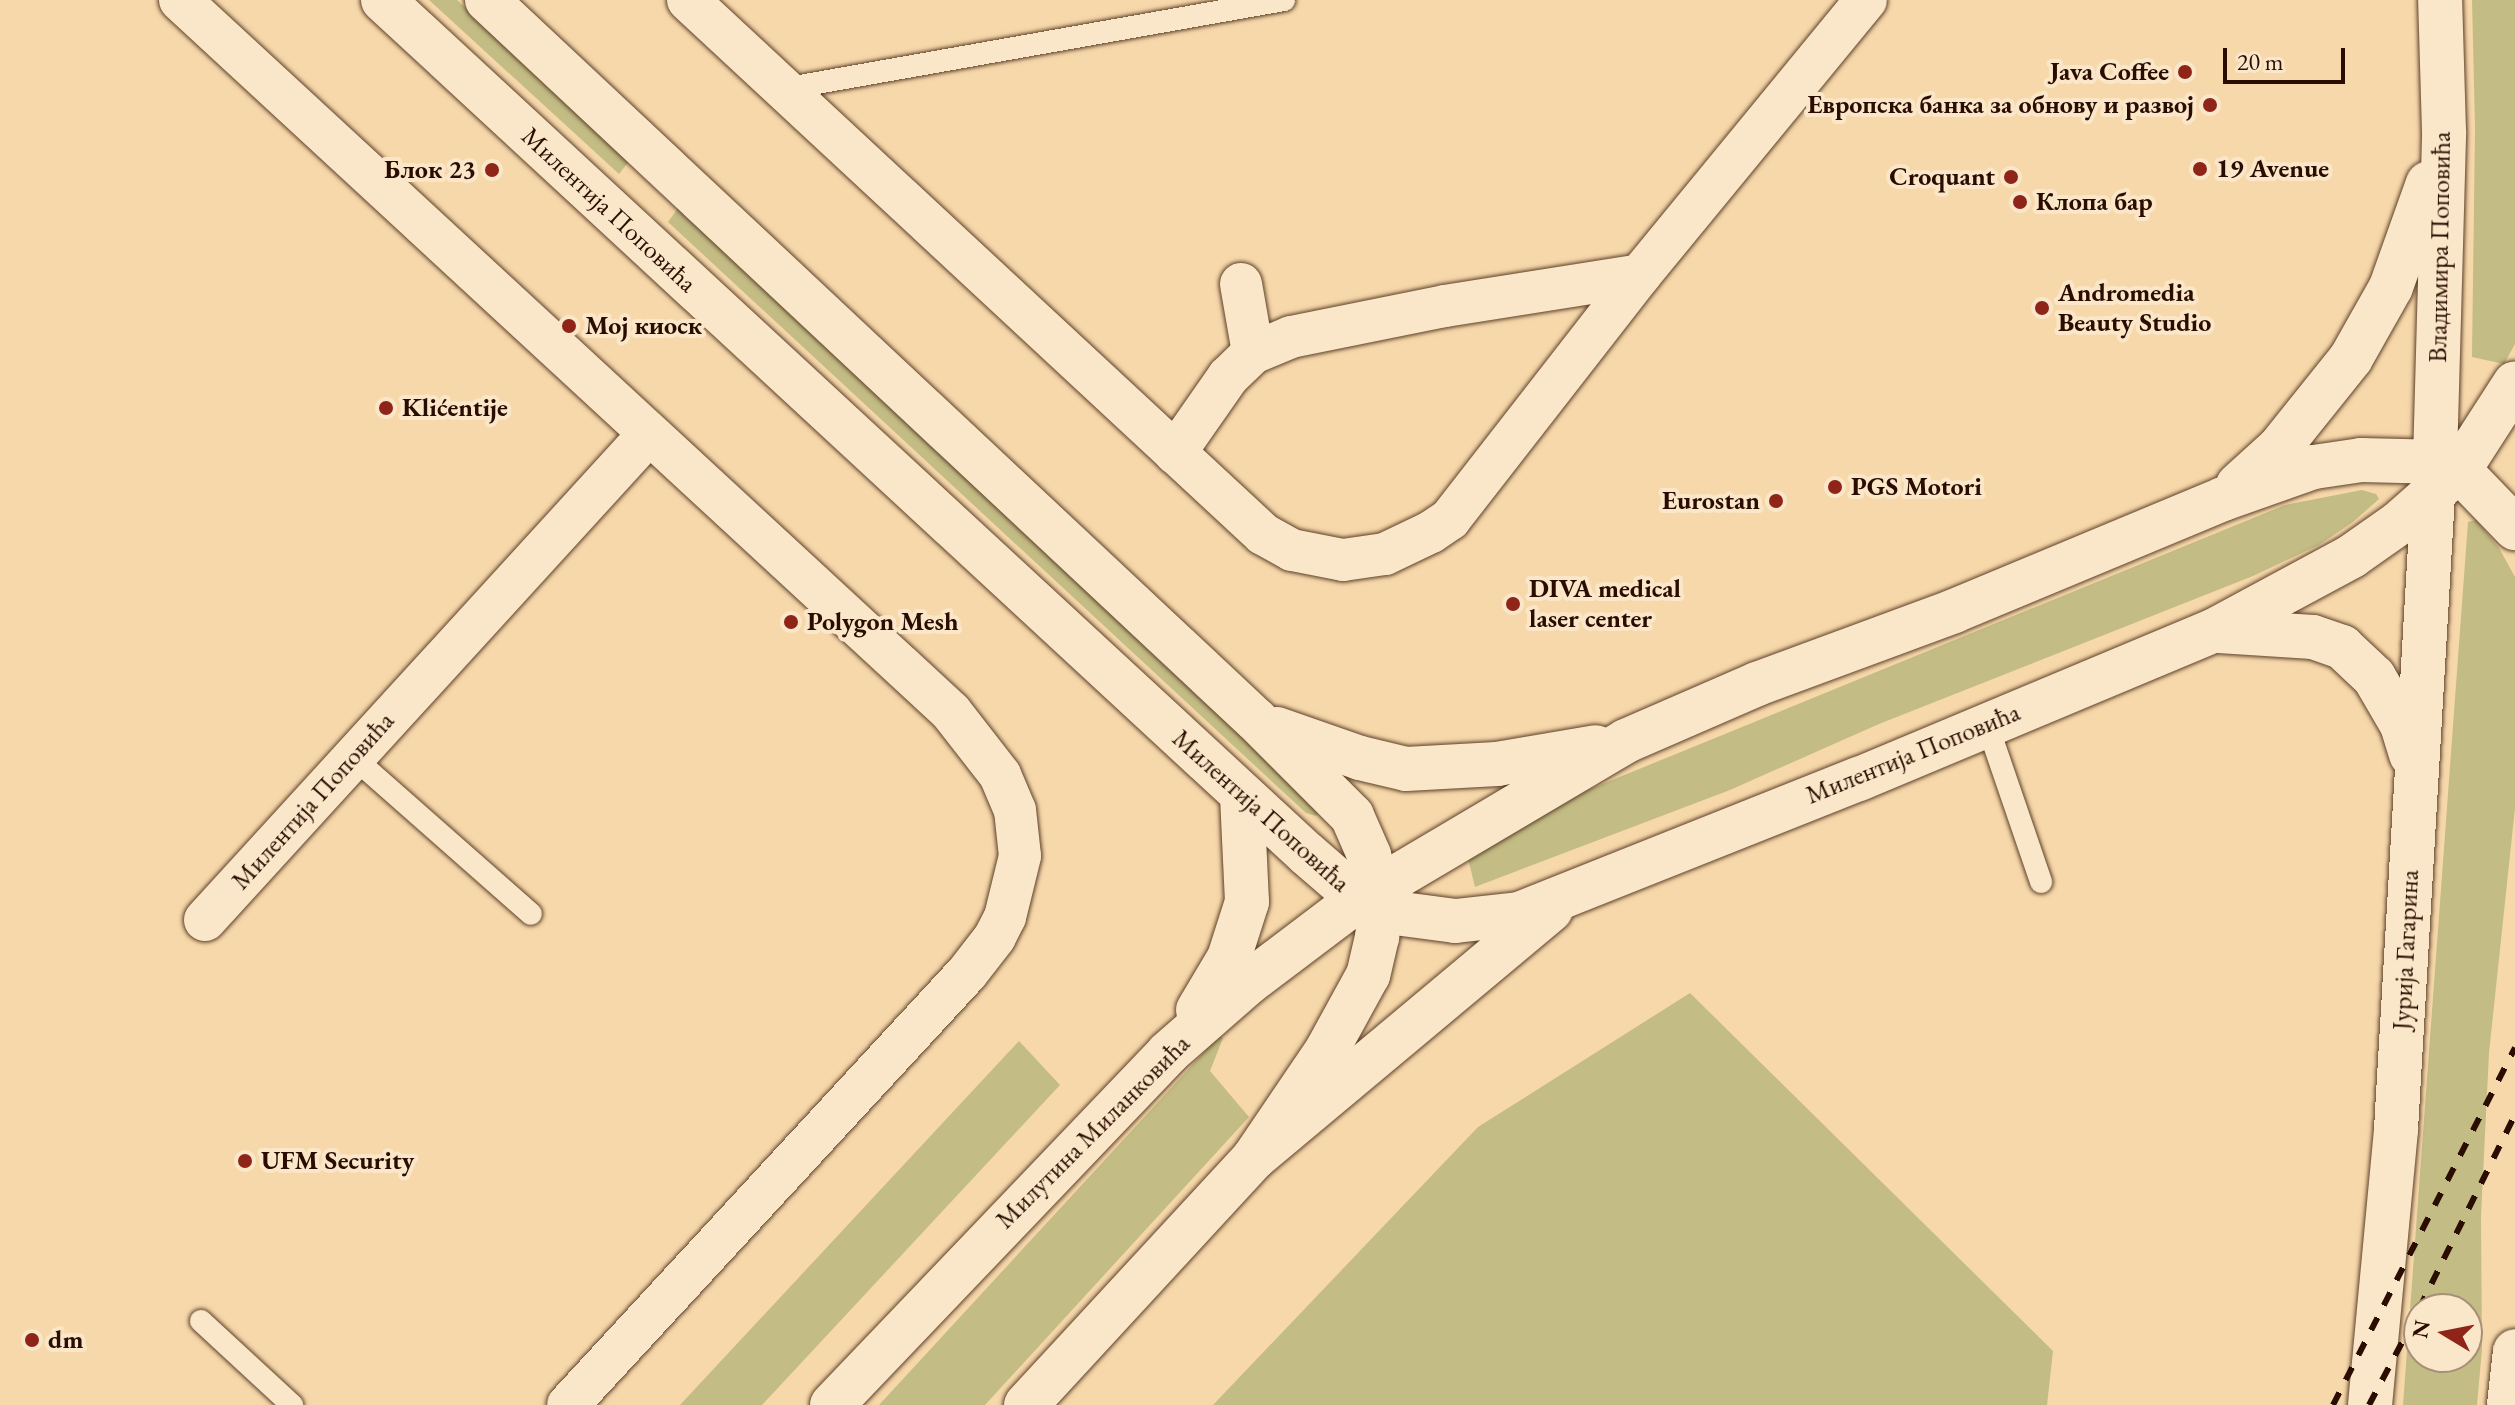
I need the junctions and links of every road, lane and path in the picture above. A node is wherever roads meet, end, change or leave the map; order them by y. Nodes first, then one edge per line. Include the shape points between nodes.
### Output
1 (180, 0) edge
2 (383, 0) edge
3 (487, 0) edge
4 (688, 0) edge
5 (1284, 0) edge
6 (1866, 0) edge
7 (2440, 0) edge
8 (781, 90) junction
9 (2444, 131) junction
10 (1640, 275) junction
11 (1241, 284) dead end
12 (1253, 353) junction
13 (2515, 383) edge
14 (649, 434) junction
15 (1175, 453) junction
16 (2442, 475) junction
17 (2223, 499) junction
18 (2515, 528) edge
19 (2213, 631) junction
20 (1256, 720) junction
21 (1987, 724) junction
22 (1626, 741) junction
23 (353, 757) junction
24 (2416, 772) junction
25 (1242, 796) junction
26 (2041, 882) dead end
27 (1569, 896) junction
28 (1372, 898) junction
29 (531, 914) dead end
30 (205, 920) dead end
31 (1168, 1053) junction
32 (1254, 1158) junction
33 (201, 1321) dead end
34 (2515, 1351) edge
35 (292, 1405) edge
36 (568, 1405) edge
37 (832, 1405) edge
38 (1026, 1405) edge
39 (2370, 1405) edge
40 (2509, 1405) edge

1 - 14 street
2 - 25 street, Милентија Поповића
3 - 20 street
4 - 8 street
5 - 8 lane
6 - 10 street
7 - 9 street, Владимира Поповића
8 - 15 street
9 - 16 street, Владимира Поповића
9 - 17 street via 2416,223 2378,315 2322,399
10 - 12 street via 1291,337
10 - 15 street via 1450,519 1385,554 1343,560 1292,550 1263,534
11 - 12 street
12 - 15 street via 1228,377
13 - 16 street, Милентија Поповића
14 - 23 street, Милентија Поповића
14 - 36 street via 975,739 1009,793 1020,856 1005,917 967,973
16 - 17 street, Милентија Поповића via 2361,460 2314,467
16 - 18 street
16 - 19 street, Милентија Поповића via 2352,556
16 - 24 street, Јурија Гагарина
17 - 22 street, Милентија Поповића
19 - 21 street, Милентија Поповића
19 - 24 street via 2275,632 2342,647 2374,677 2393,707
20 - 22 street via 1360,758 1416,770 1497,764
20 - 28 street via 1352,816
21 - 26 lane
21 - 27 street, Милентија Поповића
22 - 28 street, Милентија Поповића
23 - 29 lane
23 - 30 street, Милентија Поповића
24 - 39 street, Јурија Гагарина via 2396,1129
25 - 28 street, Милентија Поповића
25 - 31 street via 1247,902 1239,932 1209,995
27 - 28 street, Милентија Поповића via 1486,920 1421,917
27 - 32 street
28 - 31 street, Милутина Миланковића via 1248,983
28 - 32 street via 1368,975 1327,1050
31 - 37 street, Милутина Миланковића
32 - 38 street
33 - 35 lane
34 - 40 street

